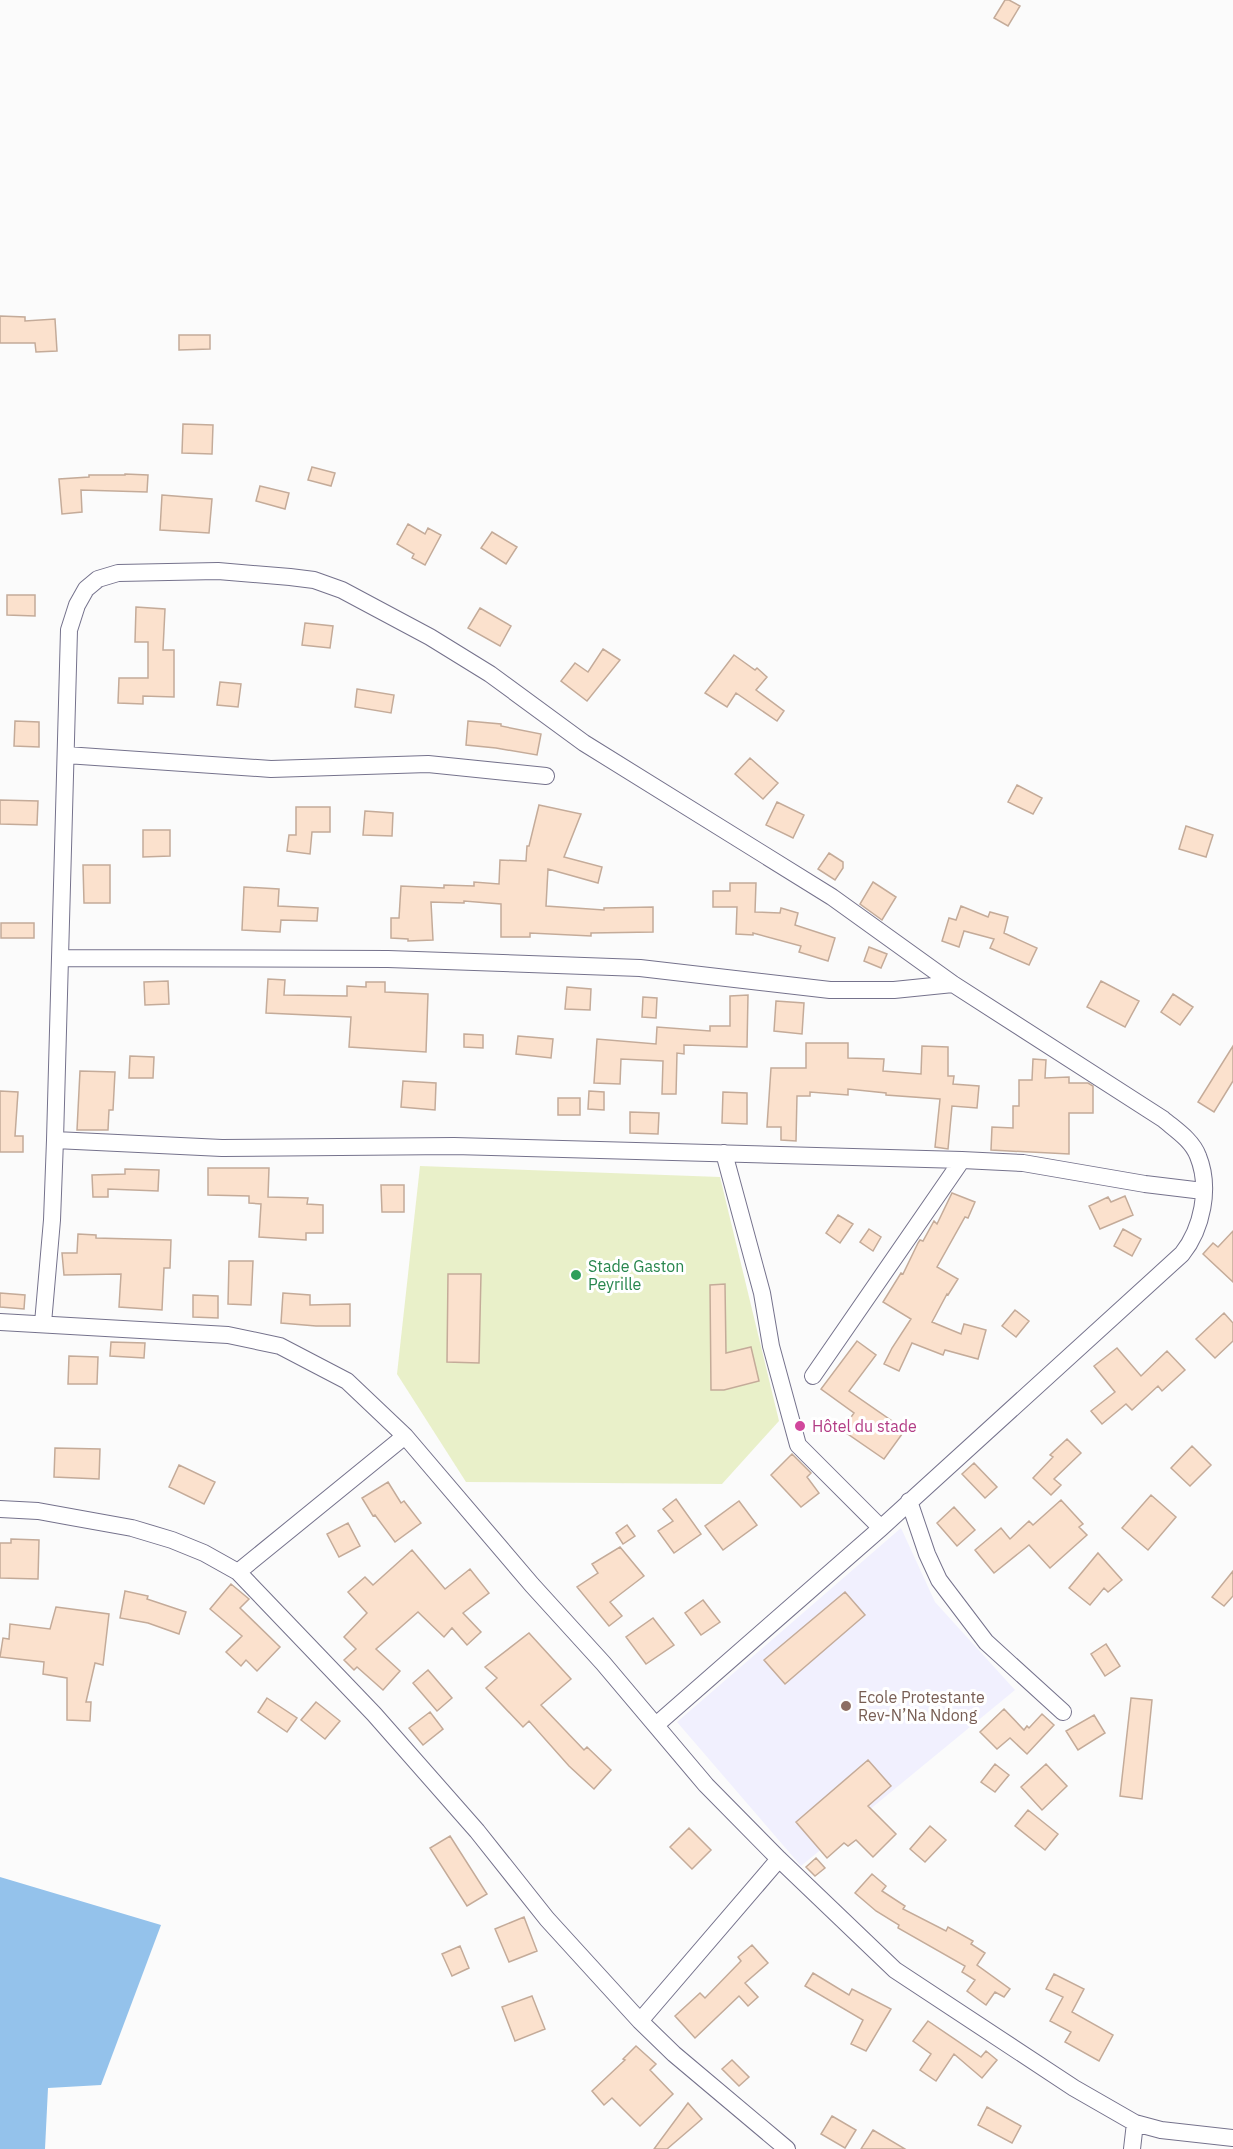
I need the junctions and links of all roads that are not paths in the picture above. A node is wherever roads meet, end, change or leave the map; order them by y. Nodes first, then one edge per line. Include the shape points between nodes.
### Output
1 (66, 755) junction
2 (546, 776) dead end
3 (60, 958) junction
4 (953, 984) junction
5 (55, 1140) junction
6 (724, 1153) junction
7 (962, 1160) junction
8 (1203, 1191) junction
9 (0, 1322) edge
10 (43, 1323) junction
11 (813, 1376) dead end
12 (405, 1436) junction
13 (909, 1501) junction
14 (0, 1509) edge
15 (880, 1527) junction
16 (238, 1572) junction
17 (1063, 1712) dead end
18 (656, 1725) junction
19 (779, 1859) junction
20 (640, 2021) junction
21 (1135, 2123) junction
22 (1233, 2138) edge
23 (787, 2149) edge
24 (1132, 2149) edge

1 - 2 street via 271,770 428,765
1 - 3 street
1 - 4 street via 69,630 86,589 98,579 118,573 218,571 314,580 342,590 490,674 584,743 832,897
3 - 4 street via 388,959 639,968 830,990 894,990
3 - 5 street
4 - 8 street via 1124,1093 1186,1138 1198,1155
5 - 6 street via 222,1148 454,1146
5 - 10 street
6 - 7 street
6 - 15 street via 798,1445
7 - 8 street via 1023,1164
7 - 11 street
8 - 13 street via 1198,1227 1182,1254
9 - 10 street
10 - 12 street via 228,1335 280,1346 347,1382
12 - 16 street
12 - 18 street
13 - 15 street
13 - 17 street via 939,1580 986,1642
14 - 16 street via 38,1511 132,1528 204,1553
15 - 18 street
16 - 20 street via 374,1714 477,1831 547,1919
18 - 19 street via 706,1785
19 - 20 street
19 - 21 street via 895,1970 1074,2088
20 - 23 street
21 - 22 street
21 - 24 street

